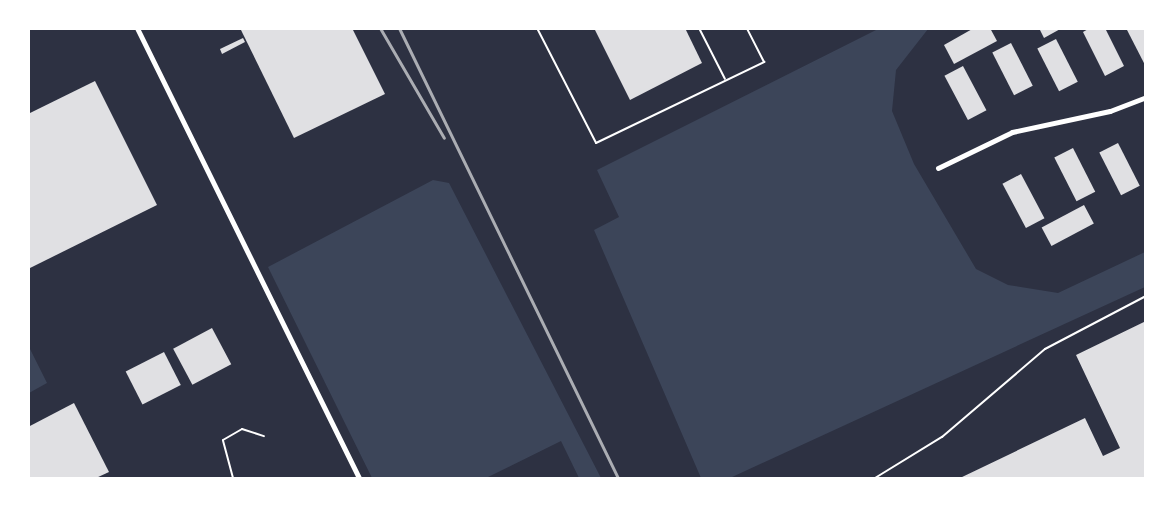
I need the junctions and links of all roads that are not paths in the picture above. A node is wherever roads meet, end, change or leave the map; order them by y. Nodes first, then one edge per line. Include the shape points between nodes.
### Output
1 (137, 28) edge
2 (537, 28) edge
3 (699, 28) edge
4 (747, 28) edge
5 (726, 81) junction
6 (1146, 97) edge
7 (938, 168) dead end
8 (1146, 296) edge
9 (264, 435) dead end
10 (233, 478) edge
11 (359, 478) edge
12 (875, 478) edge

1 - 11 street
2 - 5 lane via 596,143
3 - 5 lane
4 - 5 lane via 764,62
6 - 7 street via 1110,111 1012,132
8 - 12 lane via 1045,349 942,437
9 - 10 lane via 242,429 223,440

